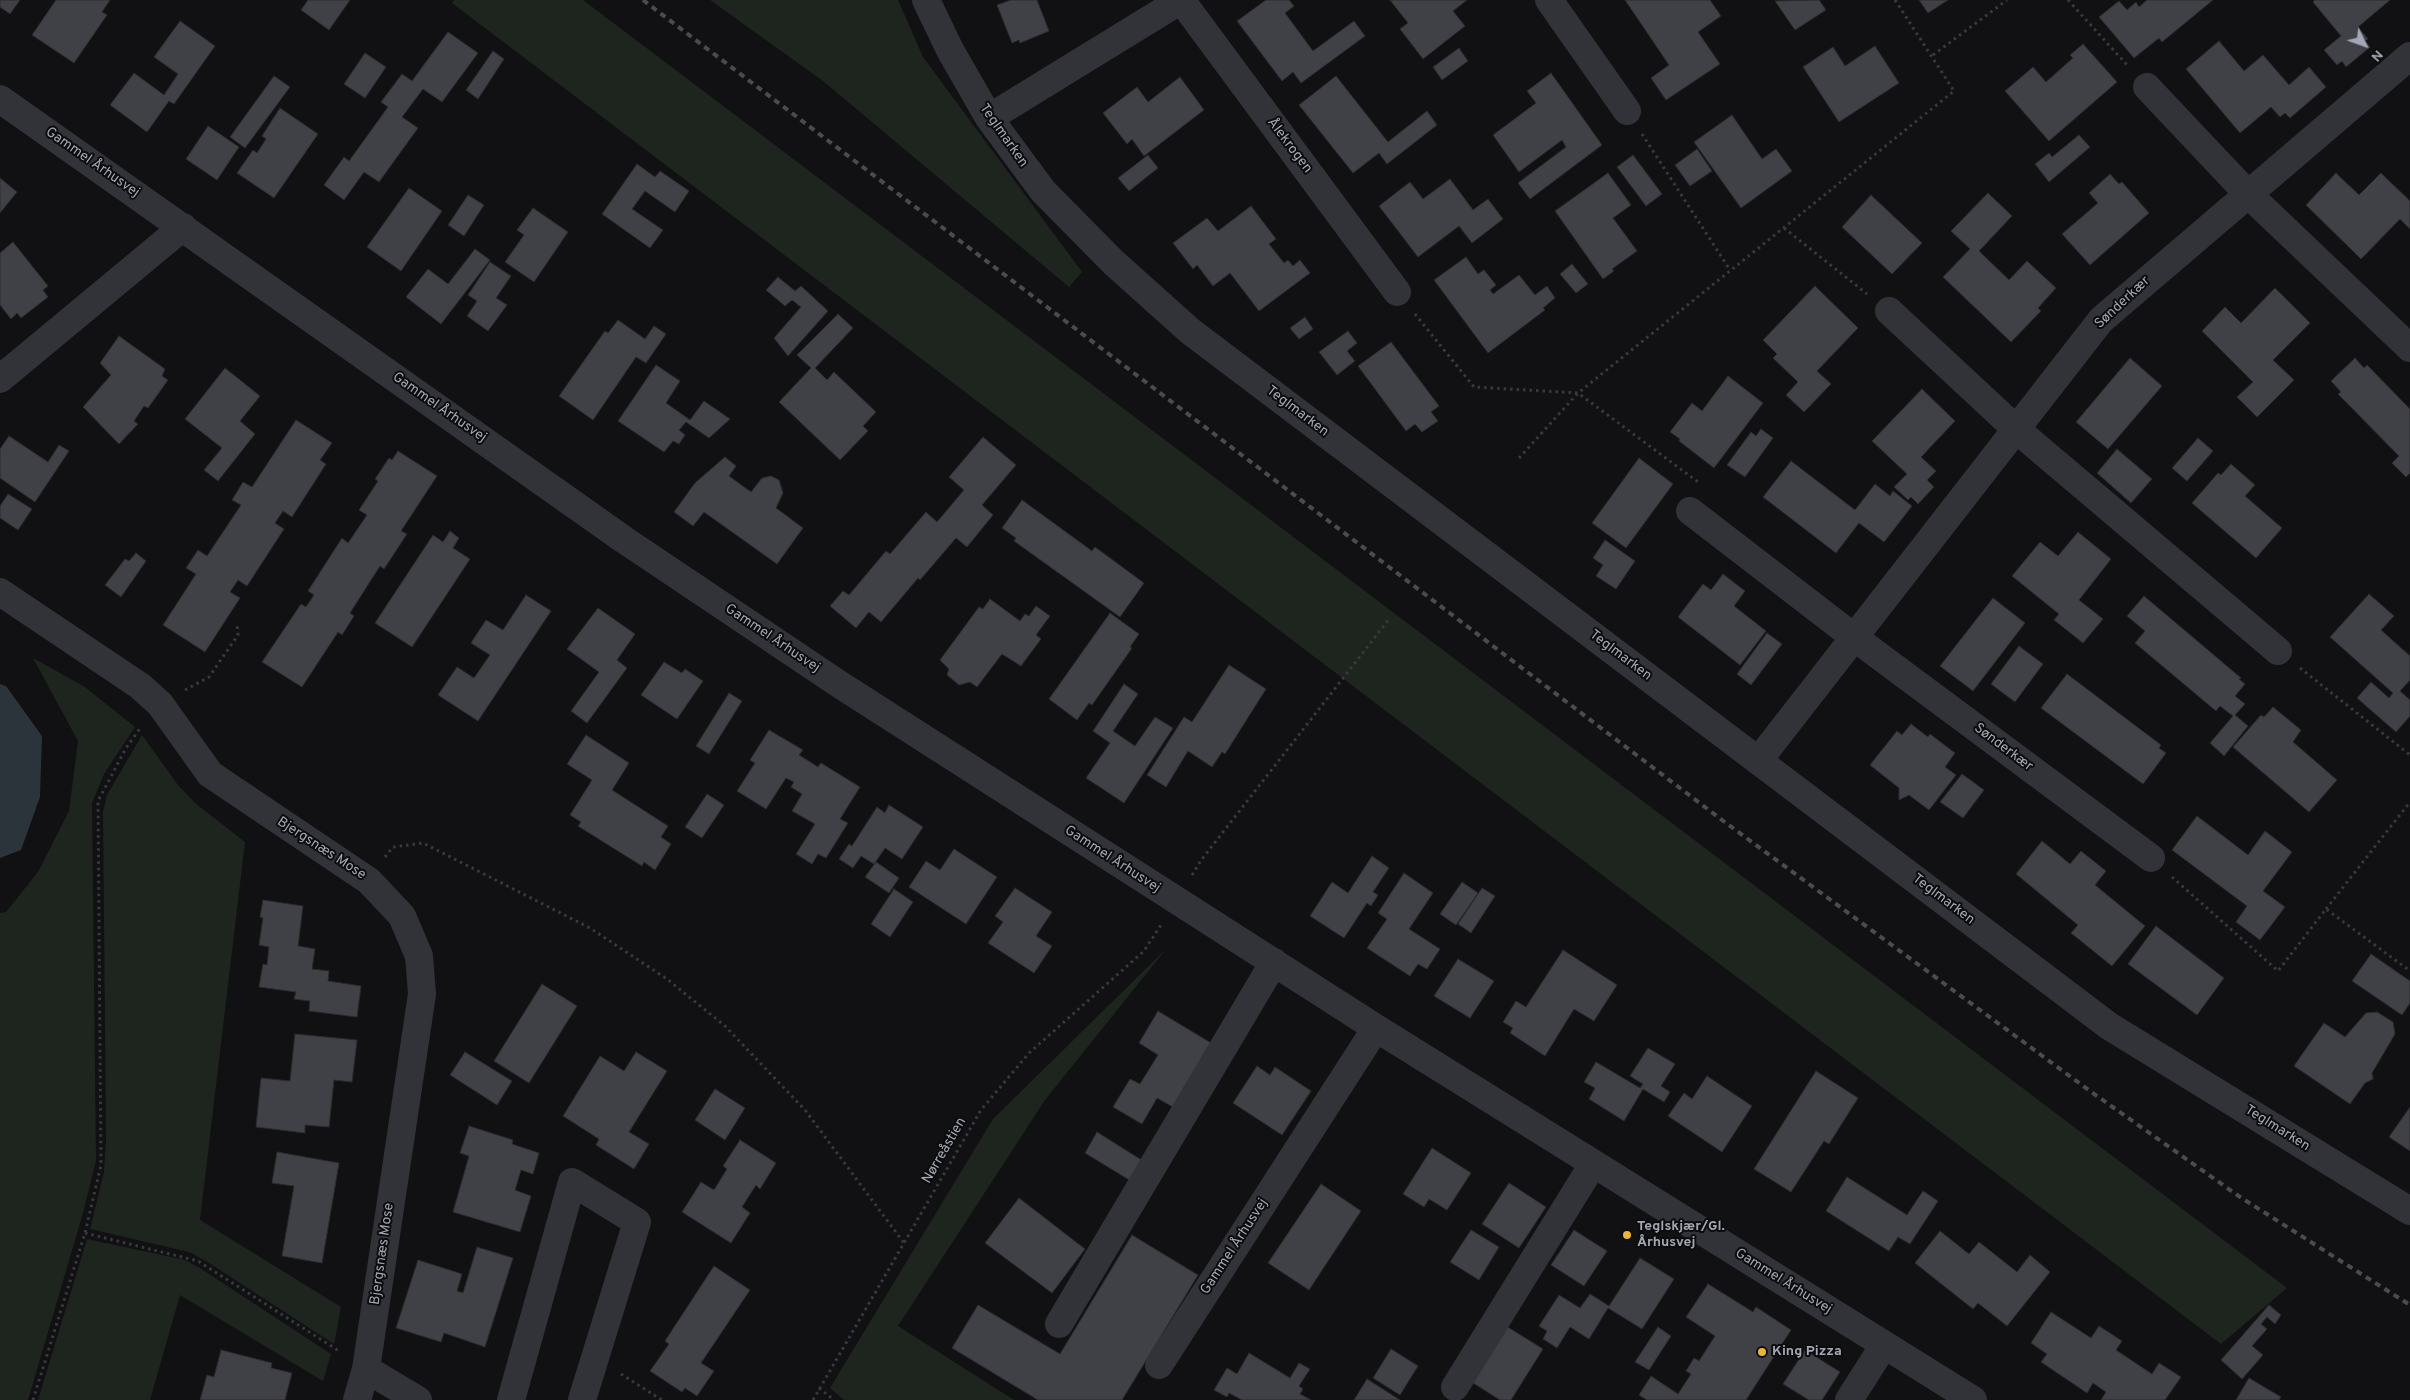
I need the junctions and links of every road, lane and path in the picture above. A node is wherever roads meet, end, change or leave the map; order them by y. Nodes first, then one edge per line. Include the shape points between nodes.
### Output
1 (926, 0) edge
2 (1181, 0) edge
3 (1549, 0) edge
4 (1896, 0) edge
5 (2007, 0) edge
6 (2068, 0) edge
7 (1933, 55) junction
8 (2410, 56) edge
9 (2147, 87) joint
10 (0, 99) edge
11 (1627, 111) joint
12 (989, 118) junction
13 (2248, 194) junction
14 (184, 227) junction
15 (1784, 228) junction
16 (1730, 270) junction
17 (1397, 292) joint
18 (1889, 311) joint
19 (2410, 348) edge
20 (0, 379) edge
21 (1578, 392) junction
22 (2016, 430) junction
23 (1519, 458) dead end
24 (1690, 511) joint
25 (0, 592) edge
26 (1390, 618) dead end
27 (237, 624) dead end
28 (1854, 638) junction
29 (2278, 651) joint
30 (151, 714) junction
31 (149, 732) dead end
32 (2410, 754) edge
33 (1758, 761) junction
34 (2410, 802) edge
35 (2151, 858) joint
36 (1202, 859) dead end
37 (369, 881) junction
38 (2326, 909) junction
39 (1144, 951) dead end
40 (1274, 962) junction
41 (2410, 971) edge
42 (1376, 1028) junction
43 (1593, 1164) junction
44 (2410, 1210) edge
45 (85, 1233) junction
46 (904, 1243) junction
47 (1059, 1324) dead end
48 (341, 1342) dead end
49 (1884, 1345) junction
50 (340, 1352) junction
51 (595, 1358) junction
52 (338, 1360) dead end
53 (1159, 1365) dead end
54 (366, 1369) junction
55 (1455, 1386) dead end
56 (820, 1388) junction
57 (33, 1400) edge
58 (357, 1400) edge
59 (418, 1400) edge
60 (511, 1400) edge
61 (582, 1400) edge
62 (662, 1400) edge
63 (813, 1400) edge
64 (834, 1400) edge
65 (1849, 1400) edge
66 (1973, 1400) edge

1 - 12 street, Teglmarken
2 - 12 street, Ålekrogen
2 - 17 street, Ålekrogen
3 - 11 street
4 - 7 path
5 - 7 path
6 - 9 path
7 - 15 path via 1954,91
8 - 13 street, Sønderkær
9 - 13 street
10 - 14 street, Gammel Århusvej
11 - 16 path
12 - 33 street, Teglmarken via 1042,191 1112,262 1190,331
13 - 19 street
13 - 22 street, Sønderkær via 2101,320
14 - 20 street
14 - 40 street, Gammel Århusvej via 623,539 966,767
15 - 16 path
15 - 18 path
16 - 21 path
17 - 21 path via 1474,386
18 - 22 street
21 - 23 path
21 - 24 path via 1699,480
22 - 28 street, Sønderkær
22 - 29 street
24 - 28 street, Sønderkær
25 - 30 street, Bjergsnæs Mose via 118,669
26 - 36 path
27 - 30 path via 238,635 209,677
28 - 33 street, Sønderkær
28 - 35 street, Sønderkær
29 - 32 path
30 - 31 path
30 - 37 street, Bjergsnæs Mose via 210,774
30 - 45 path via 126,748 98,801 100,1165
33 - 44 street, Teglmarken via 2110,1026
34 - 38 path
35 - 38 path via 2278,971
37 - 46 path via 392,846 423,843 590,928 644,964 725,1026 806,1110
37 - 54 street, Bjergsnæs Mose via 402,916 419,956 422,994
38 - 41 path
39 - 46 path, Nørreåstien via 1029,1053 981,1110
40 - 42 street, Gammel Århusvej
40 - 47 street
42 - 43 street, Gammel Århusvej
42 - 53 street, Gammel Århusvej
43 - 49 street, Gammel Århusvej
43 - 55 street
45 - 50 path via 198,1261
45 - 57 path
46 - 56 path, Nørreåstien
48 - 50 path
49 - 65 street
49 - 66 street, Gammel Århusvej
50 - 52 path
50 - 54 path
51 - 60 street via 637,1222 572,1182
51 - 61 street
51 - 62 path
54 - 58 street, Bjergsnæs Mose
54 - 59 street
56 - 63 path, Nørreåstien
56 - 64 path

